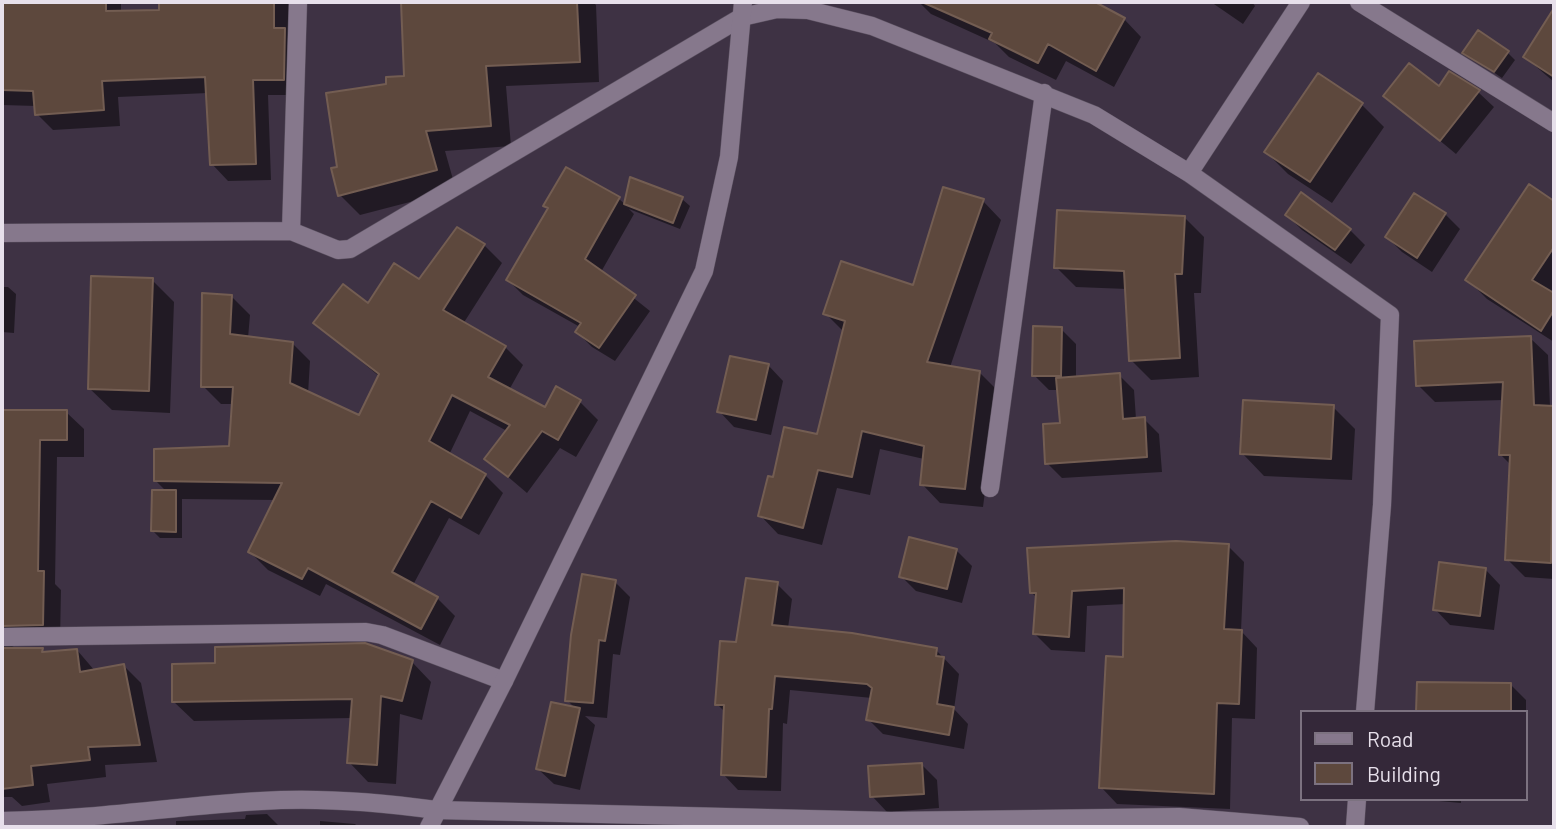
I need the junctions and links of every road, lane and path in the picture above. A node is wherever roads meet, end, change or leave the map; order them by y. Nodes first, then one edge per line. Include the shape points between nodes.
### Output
1 (298, 2) edge
2 (1301, 2) edge
3 (1359, 2) edge
4 (743, 9) edge
5 (1044, 93) junction
6 (1554, 123) edge
7 (1189, 173) junction
8 (291, 231) junction
9 (2, 233) edge
10 (990, 488) dead end
11 (2, 637) edge
12 (504, 681) junction
13 (1365, 710) edge
14 (1357, 801) edge
15 (436, 810) junction
16 (2, 821) edge
17 (429, 827) edge
18 (1300, 827) edge
19 (1355, 827) edge

1 - 8 street
2 - 7 street
3 - 6 street
4 - 5 street via 808,10 872,26
4 - 8 street via 350,249 338,250
4 - 12 street via 729,157 704,271
5 - 7 street via 1094,114
5 - 10 street
7 - 13 street via 1390,315 1382,505
8 - 9 street
11 - 12 street via 366,632
12 - 15 street
14 - 19 street
15 - 16 street via 375,801 263,800
15 - 17 street
15 - 18 street via 891,821 1179,817

